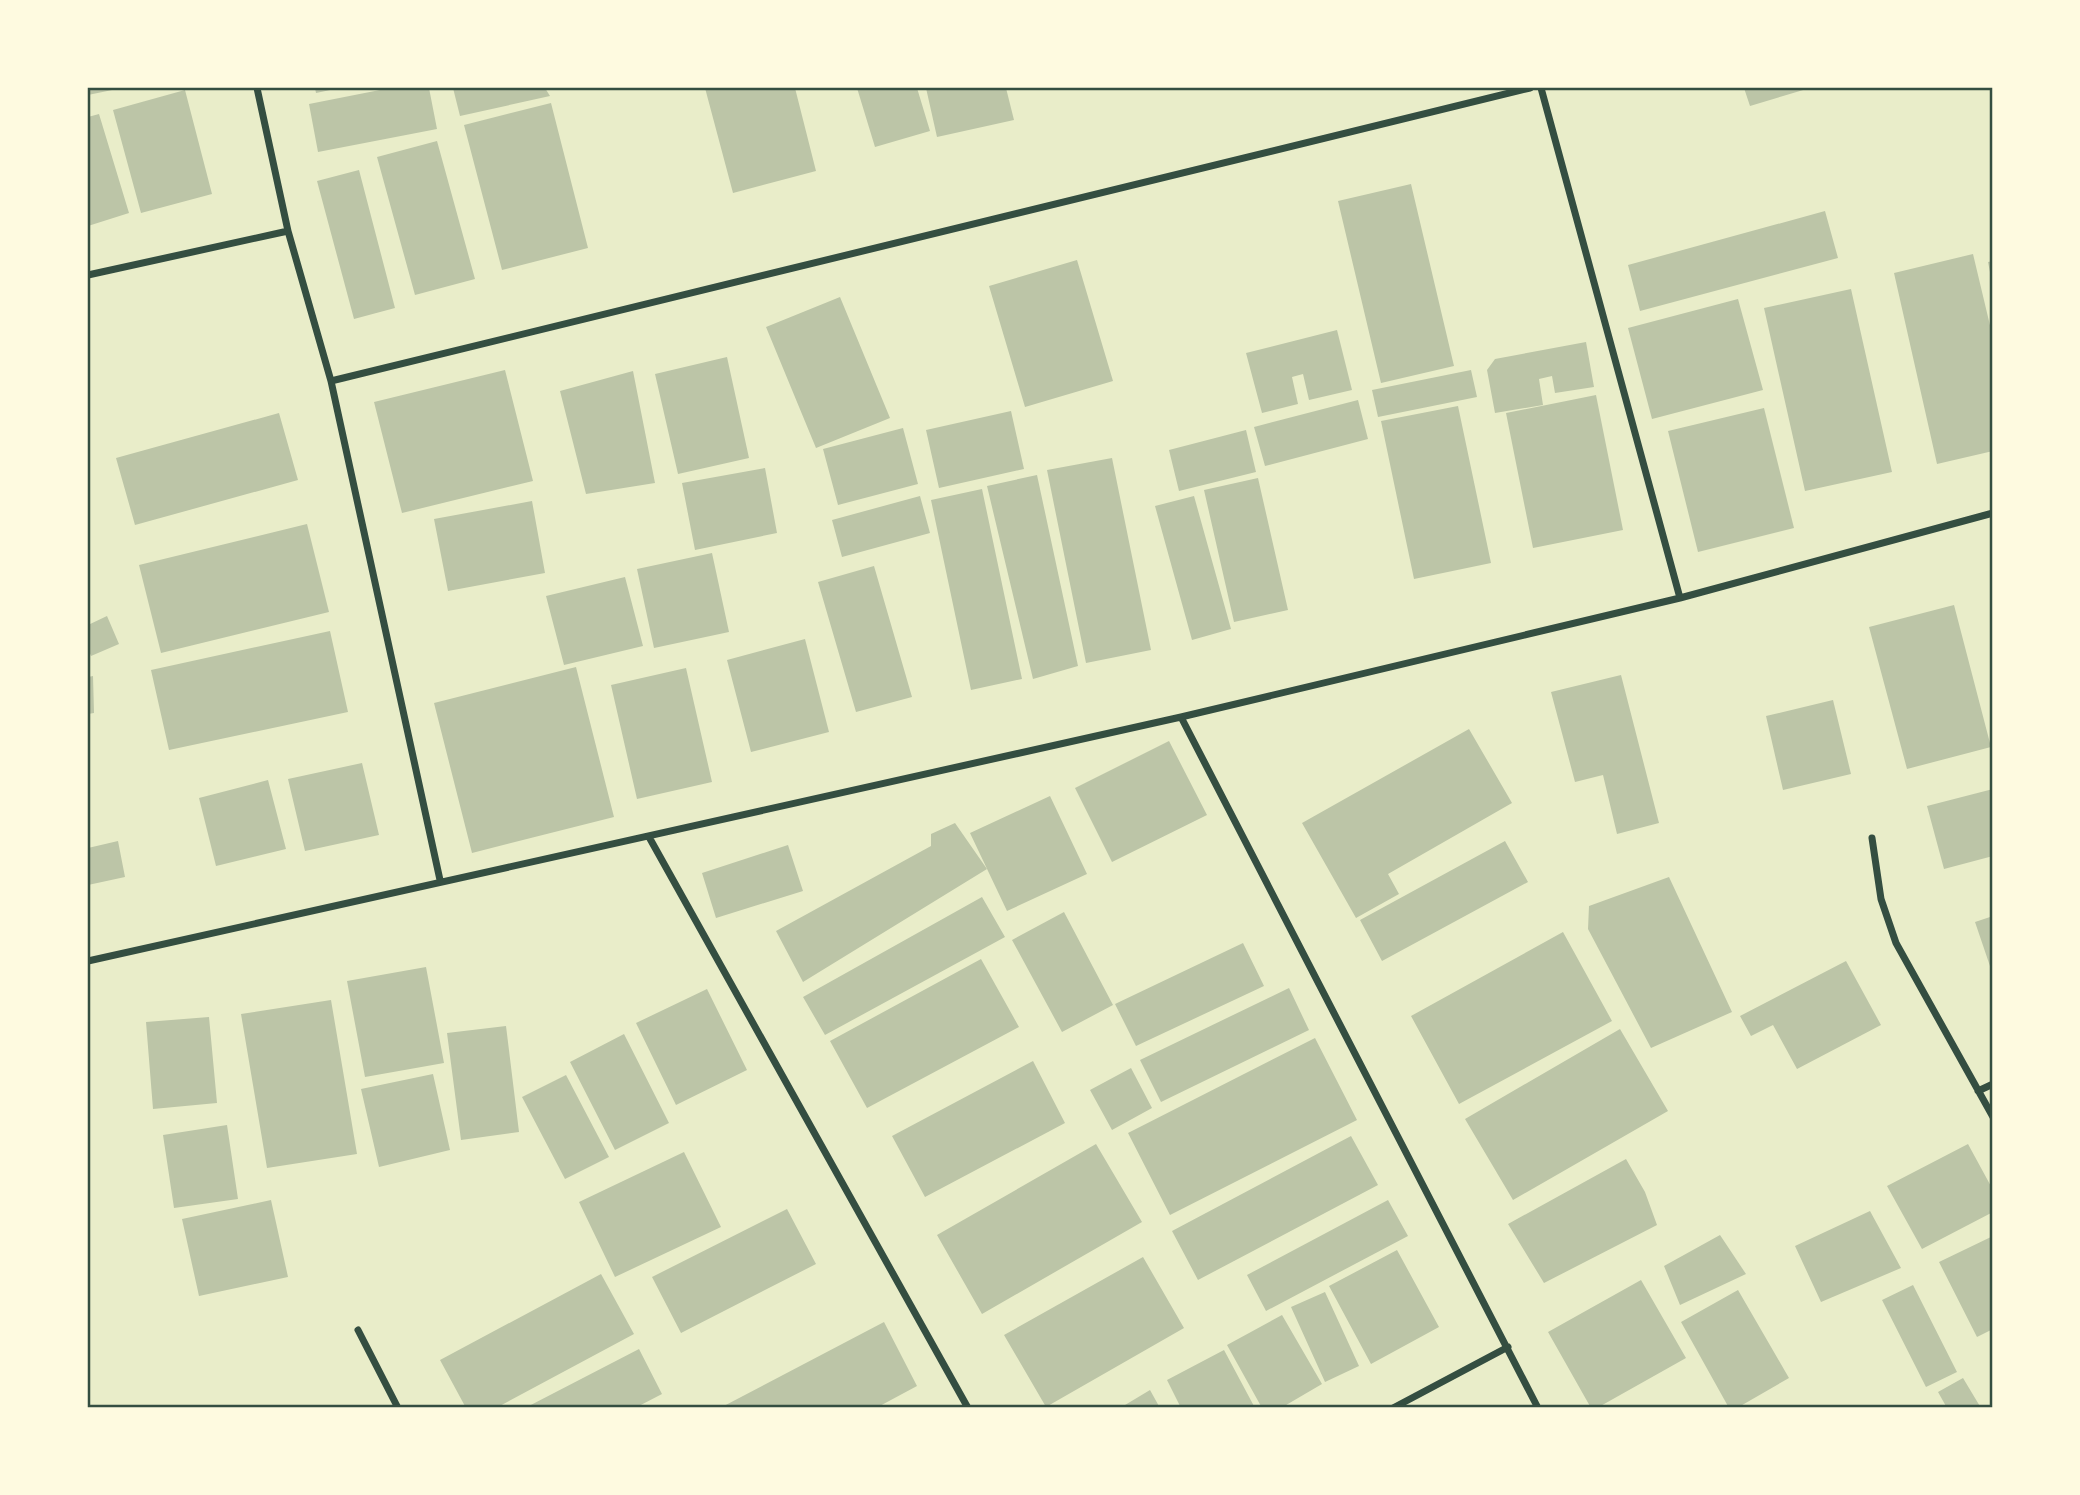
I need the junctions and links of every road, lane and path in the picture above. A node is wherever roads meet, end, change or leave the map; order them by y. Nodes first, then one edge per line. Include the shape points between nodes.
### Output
1 (257, 88) edge
2 (1530, 88) edge
3 (1541, 88) edge
4 (288, 231) junction
5 (88, 275) edge
6 (331, 381) junction
7 (1993, 513) edge
8 (1680, 598) junction
9 (1181, 717) junction
10 (649, 837) junction
11 (1872, 838) dead end
12 (440, 880) junction
13 (88, 961) edge
14 (1993, 1084) edge
15 (1978, 1091) junction
16 (1993, 1117) edge
17 (358, 1330) dead end
18 (1508, 1348) junction
19 (398, 1408) edge
20 (968, 1408) edge
21 (1393, 1408) edge
22 (1538, 1408) edge

1 - 4 street
2 - 6 street
3 - 8 street
4 - 5 street
4 - 6 street
6 - 12 street
7 - 8 street
8 - 9 street
9 - 10 street
9 - 18 street
10 - 12 street
10 - 20 street
11 - 15 street via 1881,899 1896,943
12 - 13 street
14 - 15 street
15 - 16 street
17 - 19 street
18 - 21 street
18 - 22 street

